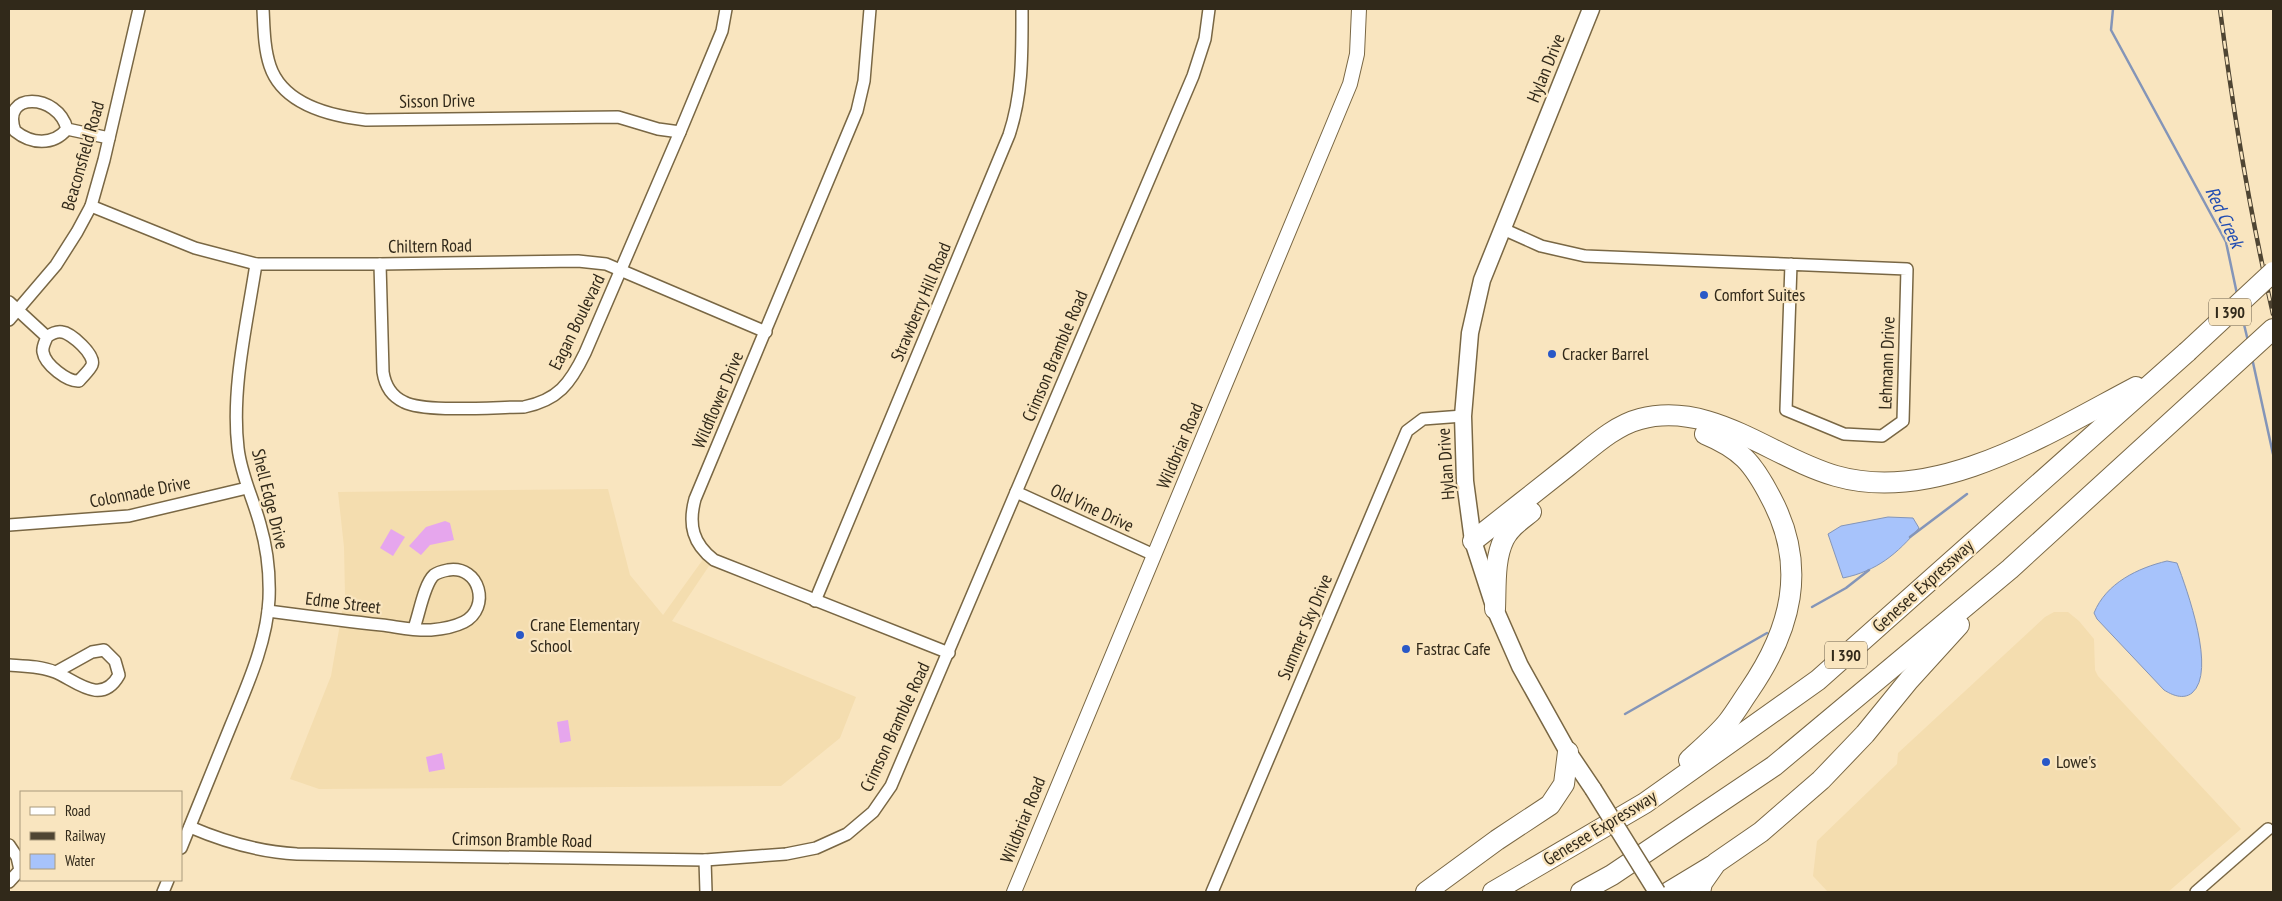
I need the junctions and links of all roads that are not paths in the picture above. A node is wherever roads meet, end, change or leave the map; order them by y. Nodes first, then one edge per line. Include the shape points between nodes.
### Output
1 (139, 9) edge
2 (263, 9) edge
3 (726, 9) edge
4 (870, 9) edge
5 (1022, 9) edge
6 (1209, 9) edge
7 (1358, 9) edge
8 (1591, 9) edge
9 (67, 129) junction
10 (680, 132) junction
11 (109, 138) junction
12 (91, 206) junction
13 (1503, 230) junction
14 (256, 264) junction
15 (380, 264) junction
16 (1791, 264) junction
17 (621, 270) junction
18 (2273, 272) edge
19 (13, 306) edge
20 (9, 320) edge
21 (2273, 329) edge
22 (766, 332) junction
23 (47, 337) junction
24 (2164, 372) junction
25 (1463, 416) junction
26 (247, 488) junction
27 (1016, 492) junction
28 (9, 525) edge
29 (1473, 541) junction
30 (1154, 555) junction
31 (2010, 569) junction
32 (815, 601) junction
33 (1495, 609) junction
34 (268, 611) junction
35 (414, 628) junction
36 (949, 653) junction
37 (9, 665) edge
38 (56, 672) junction
39 (1568, 752) junction
40 (1645, 804) junction
41 (190, 827) junction
42 (2268, 829) dead end
43 (9, 845) edge
44 (182, 846) edge
45 (705, 860) junction
46 (1716, 863) junction
47 (9, 882) edge
48 (706, 892) edge
49 (1014, 892) edge
50 (1212, 892) edge
51 (1426, 892) edge
52 (1492, 892) edge
53 (1581, 892) edge
54 (1658, 892) edge
55 (1669, 892) edge
56 (1700, 892) edge
57 (2196, 892) edge

1 - 11 street, Beaconsfield Road
2 - 10 street, Sisson Drive via 266,52 271,69 294,97 328,114 366,120 618,117
3 - 10 street, Eagan Boulevard via 722,31
4 - 22 street, Wildflower Drive via 864,82 857,111
5 - 32 street, Strawberry Hill Road via 1022,74 1009,135
6 - 27 street, Crimson Bramble Road via 1205,39 1194,76
7 - 30 street, Wildbriar Road via 1357,54 1350,84
8 - 13 main road, Hylan Drive
9 - 9 street via 61,115 50,106 25,102 15,107 12,113 15,131 26,138 51,141
9 - 11 street
10 - 17 street, Eagan Boulevard
11 - 12 street, Beaconsfield Road
12 - 14 street, Chiltern Road via 194,248
12 - 19 street, Beaconsfield Road via 56,265
13 - 16 street, Lehmann Drive via 1541,246 1585,256
13 - 25 main road, Hylan Drive via 1482,280 1470,333
14 - 15 street, Chiltern Road
14 - 26 street, Shell Edge Drive via 237,401 238,447
15 - 17 street, Chiltern Road via 578,261 606,264
15 - 17 street, Eagan Boulevard via 384,380 397,398 422,408 524,407 553,397 576,373
16 - 16 street, Lehmann Drive via 1786,410 1844,434 1882,436 1903,421 1907,269
17 - 22 street, Chiltern Road
18 - 24 highway, Genesee Expressway / I 390, bridge
19 - 20 street, Beaconsfield Road
19 - 23 street
21 - 31 highway, I 390
22 - 32 street, Wildflower Drive via 695,500 692,532 699,547 714,560
23 - 23 street via 44,344 46,359 67,379 79,381 92,366 90,354 69,335 55,332
24 - 29 highway via 2033,442 1971,467 1922,479 1876,483 1836,476 1720,425 1693,417 1640,419 1610,434
24 - 40 highway, Genesee Expressway / I 390 via 1818,680
25 - 29 main road, Hylan Drive via 1465,481
25 - 50 street, Summer Sky Drive via 1422,419 1408,431
26 - 28 street, Colonnade Drive via 129,516
26 - 34 street, Shell Edge Drive via 260,522 267,555
27 - 30 street, Old Vine Drive
27 - 36 street, Crimson Bramble Road
29 - 33 main road, Hylan Drive
30 - 49 street, Wildbriar Road
31 - 46 highway via 1821,780 1761,832
31 - 53 highway, I 390 via 1774,766 1612,875
32 - 36 street, Wildflower Drive
33 - 39 main road, Hylan Drive via 1520,666
33 - 40 highway via 1498,562 1504,540 1513,527 1614,444 1641,432 1667,428 1698,431 1727,443 1747,459 1779,513 1788,541 1790,601 1783,629 1766,666 1728,722
34 - 35 street, Edme Street
34 - 41 street, Shell Edge Drive via 243,694
35 - 35 street, Edme Street via 430,630 456,626 470,619 479,607 480,592 475,579 463,570 434,576 428,583
36 - 45 street, Crimson Bramble Road via 891,786 860,825 832,842 800,852
37 - 38 street
38 - 38 street via 93,690 108,687 118,674 115,662 104,650 92,652
39 - 51 highway via 1564,784 1550,805
39 - 54 main road, Hylan Drive, bridge
40 - 52 highway, Genesee Expressway / I 390
41 - 44 street, Shell Edge Drive
41 - 45 street, Crimson Bramble Road via 232,844 297,854
42 - 57 street
43 - 47 street via 20,870
45 - 48 street
46 - 55 highway
46 - 56 highway via 1702,883

